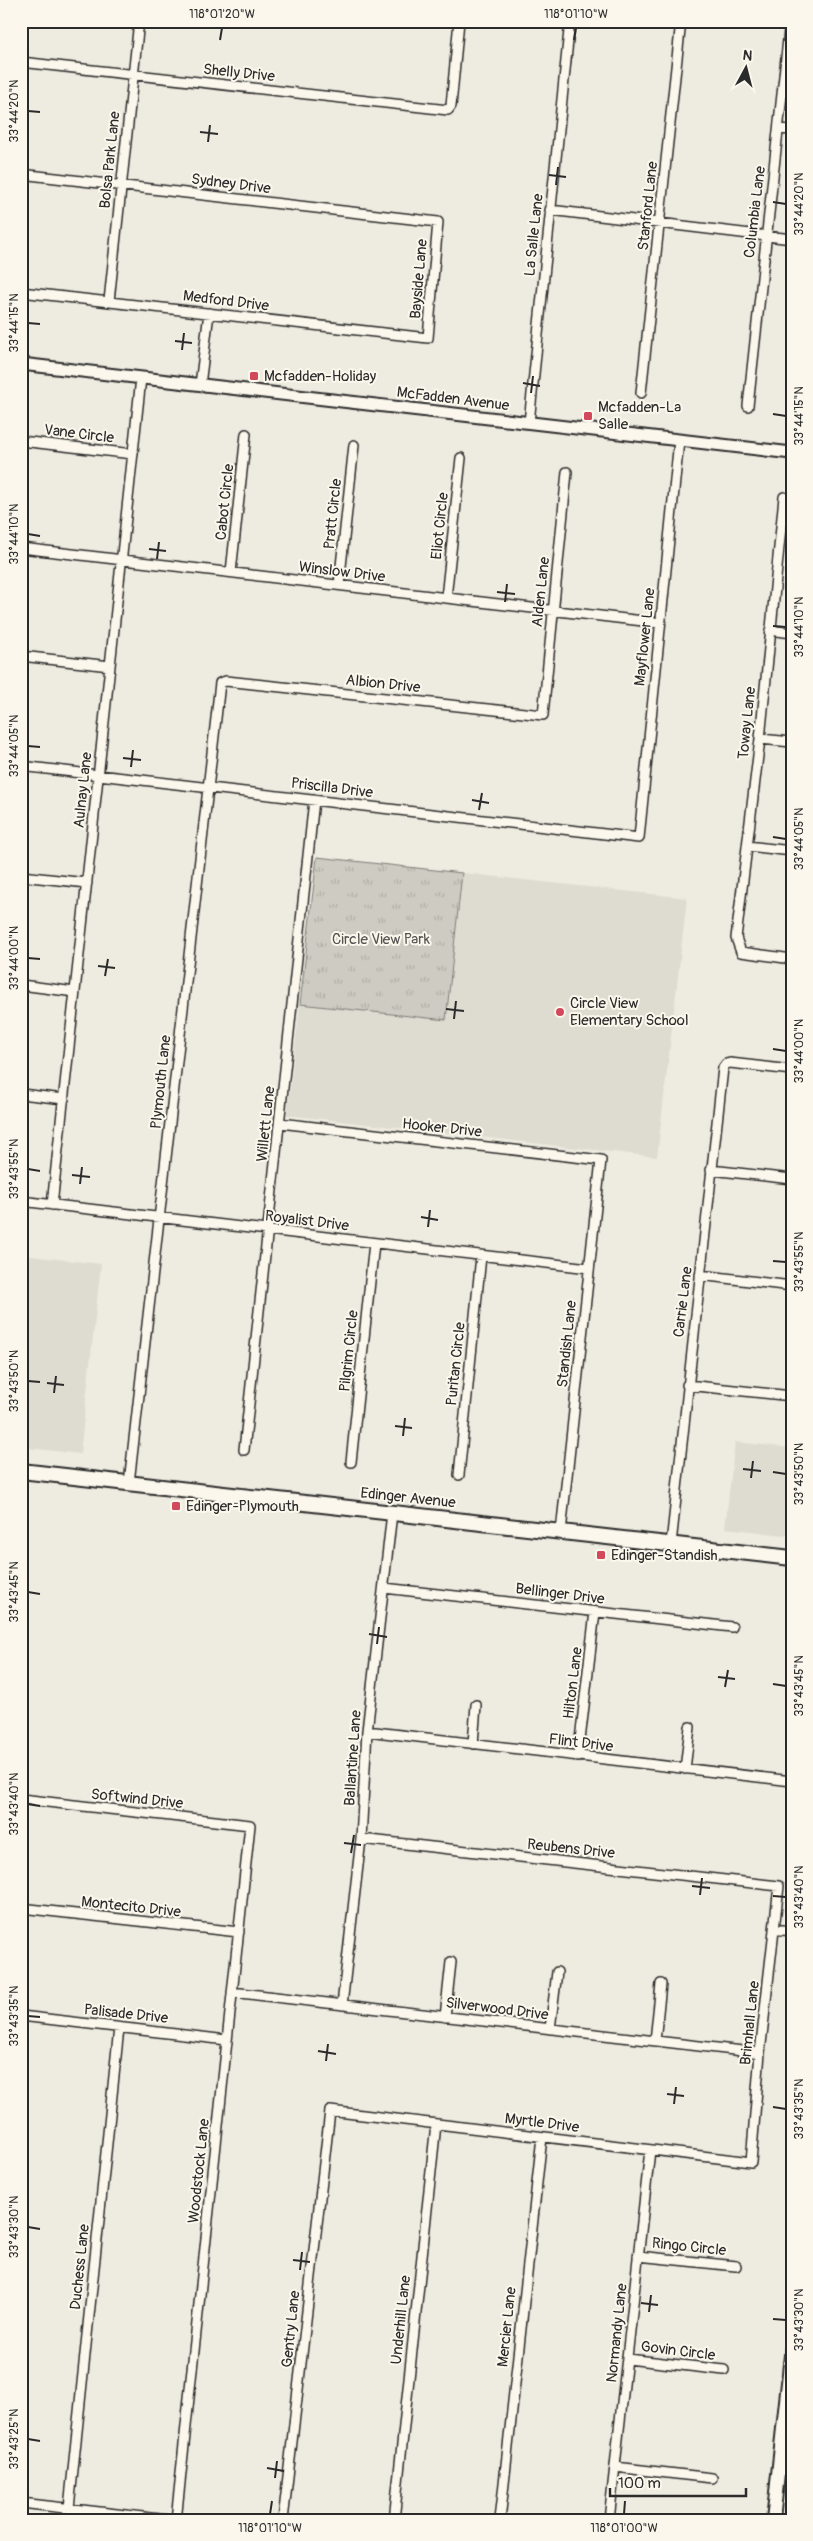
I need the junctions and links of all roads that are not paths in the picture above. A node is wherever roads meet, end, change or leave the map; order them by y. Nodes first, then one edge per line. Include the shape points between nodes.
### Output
1 (139, 21) edge
2 (459, 21) edge
3 (570, 21) edge
4 (682, 21) edge
5 (791, 22) edge
6 (21, 62) edge
7 (133, 75) junction
8 (778, 129) junction
9 (792, 130) edge
10 (21, 174) edge
11 (122, 185) junction
12 (550, 210) junction
13 (438, 222) joint
14 (660, 224) junction
15 (765, 236) junction
16 (792, 239) edge
17 (21, 292) edge
18 (109, 301) junction
19 (209, 313) junction
20 (428, 338) joint
21 (21, 364) edge
22 (141, 378) junction
23 (200, 385) junction
24 (641, 393) dead end
25 (748, 406) dead end
26 (529, 422) junction
27 (246, 434) dead end
28 (678, 440) junction
29 (21, 441) edge
30 (354, 445) dead end
31 (792, 453) edge
32 (133, 454) junction
33 (461, 458) dead end
34 (567, 472) dead end
35 (784, 497) dead end
36 (21, 548) edge
37 (122, 559) junction
38 (231, 572) junction
39 (339, 585) junction
40 (446, 598) junction
41 (553, 610) junction
42 (660, 623) junction
43 (770, 630) junction
44 (792, 632) edge
45 (21, 656) edge
46 (110, 666) junction
47 (220, 683) joint
48 (543, 715) joint
49 (760, 739) junction
50 (792, 742) edge
51 (21, 766) edge
52 (99, 775) junction
53 (208, 788) junction
54 (314, 800) junction
55 (639, 838) joint
56 (747, 846) junction
57 (792, 852) edge
58 (21, 876) edge
59 (87, 884) junction
60 (792, 959) edge
61 (21, 986) edge
62 (75, 992) junction
63 (792, 1070) edge
64 (21, 1094) edge
65 (64, 1099) junction
66 (280, 1123) junction
67 (601, 1160) joint
68 (711, 1170) junction
69 (792, 1179) edge
70 (21, 1202) edge
71 (52, 1205) junction
72 (159, 1218) junction
73 (268, 1230) junction
74 (374, 1243) junction
75 (481, 1256) junction
76 (589, 1268) junction
77 (700, 1275) junction
78 (792, 1286) edge
79 (687, 1385) junction
80 (792, 1396) edge
81 (244, 1450) dead end
82 (352, 1462) dead end
83 (21, 1471) edge
84 (459, 1475) dead end
85 (129, 1483) junction
86 (392, 1513) junction
87 (561, 1532) junction
88 (671, 1544) junction
89 (792, 1558) edge
90 (384, 1588) junction
91 (595, 1612) junction
92 (732, 1627) dead end
93 (476, 1705) dead end
94 (690, 1728) dead end
95 (367, 1731) junction
96 (473, 1744) junction
97 (578, 1757) junction
98 (685, 1769) junction
99 (792, 1777) edge
100 (792, 1781) edge
101 (21, 1799) edge
102 (250, 1825) joint
103 (361, 1839) junction
104 (779, 1886) joint
105 (21, 1908) edge
106 (774, 1929) junction
107 (792, 1931) edge
108 (239, 1932) junction
109 (450, 1962) dead end
110 (557, 1972) dead end
111 (661, 1984) dead end
112 (232, 1992) junction
113 (342, 2005) junction
114 (21, 2016) edge
115 (445, 2017) junction
116 (119, 2028) junction
117 (550, 2029) junction
118 (227, 2040) junction
119 (655, 2041) junction
120 (760, 2053) junction
121 (330, 2111) joint
122 (436, 2124) junction
123 (542, 2137) junction
124 (650, 2150) junction
125 (751, 2162) joint
126 (638, 2256) junction
127 (736, 2266) dead end
128 (792, 2346) edge
129 (628, 2359) junction
130 (724, 2370) dead end
131 (615, 2466) junction
132 (712, 2478) dead end
133 (21, 2503) edge
134 (69, 2508) junction
135 (169, 2520) edge
136 (176, 2520) edge
137 (284, 2520) edge
138 (394, 2520) edge
139 (500, 2520) edge
140 (609, 2520) edge
141 (772, 2520) edge

1 - 7 street, Bolsa Park Lane
2 - 7 street, Shelly Drive via 448,110
3 - 12 street, La Salle Lane
4 - 14 street, Stanford Lane
5 - 8 street, Columbia Lane
6 - 7 street, Shelly Drive
7 - 11 street, Bolsa Park Lane
8 - 9 street
8 - 15 street, Columbia Lane
10 - 11 street, Sydney Drive
11 - 13 street, Sydney Drive
11 - 18 street, Bolsa Park Lane
12 - 14 street
12 - 26 street, La Salle Lane
13 - 20 street, Bayside Lane
14 - 15 street
14 - 24 street, Stanford Lane
15 - 16 street
15 - 25 street, Columbia Lane
17 - 18 street, Medford Drive
18 - 19 street, Medford Drive
19 - 20 street, Medford Drive
19 - 23 street
21 - 22 street, McFadden Avenue
22 - 23 street, McFadden Avenue
22 - 32 street, Aulnay Lane
23 - 26 street, McFadden Avenue
26 - 28 street, McFadden Avenue
27 - 38 street, Cabot Circle
28 - 31 street, McFadden Avenue
28 - 42 street, Mayflower Lane
29 - 32 street, Vane Circle
30 - 39 street, Pratt Circle
32 - 37 street, Aulnay Lane
33 - 40 street, Eliot Circle
34 - 41 street, Alden Lane
35 - 43 street, Toway Lane
36 - 37 street, Winslow Drive
37 - 38 street, Winslow Drive
37 - 46 street, Aulnay Lane
38 - 39 street, Winslow Drive
39 - 40 street, Winslow Drive
40 - 41 street, Winslow Drive
41 - 42 street, Winslow Drive
41 - 48 street, Alden Lane
42 - 55 street, Mayflower Lane
43 - 44 street
43 - 49 street, Toway Lane
45 - 46 street
46 - 52 street, Aulnay Lane
47 - 48 street, Albion Drive via 226,681
47 - 53 street, Plymouth Lane
49 - 50 street
49 - 56 street, Toway Lane
51 - 52 street, Priscilla Drive
52 - 53 street, Priscilla Drive
52 - 59 street, Aulnay Lane
53 - 54 street, Priscilla Drive
53 - 72 street, Plymouth Lane
54 - 55 street, Priscilla Drive
54 - 66 street, Willett Lane
56 - 57 street
56 - 60 street, Toway Lane via 736,938 741,952
58 - 59 street
59 - 62 street, Aulnay Lane
61 - 62 street
62 - 65 street, Aulnay Lane
63 - 68 street, Carrie Lane via 726,1064
64 - 65 street
65 - 71 street, Aulnay Lane
66 - 67 street, Hooker Drive
66 - 73 street, Willett Lane
67 - 76 street, Standish Lane
68 - 69 street
68 - 77 street, Carrie Lane
70 - 71 street, Royalist Drive
71 - 72 street, Royalist Drive
72 - 73 street, Royalist Drive
72 - 85 street, Plymouth Lane
73 - 74 street, Royalist Drive
73 - 81 street, Willett Lane
74 - 75 street, Royalist Drive
74 - 82 street, Pilgrim Circle
75 - 76 street, Royalist Drive
75 - 84 street, Puritan Circle
76 - 87 street, Standish Lane
77 - 78 street
77 - 79 street, Carrie Lane
79 - 80 street
79 - 88 street, Carrie Lane
83 - 85 main road, Edinger Avenue
85 - 86 main road, Edinger Avenue
86 - 87 main road, Edinger Avenue
86 - 90 street, Ballantine Lane
87 - 88 main road, Edinger Avenue
88 - 89 main road, Edinger Avenue
90 - 91 street, Bellinger Drive
90 - 95 street, Ballantine Lane
91 - 92 street, Bellinger Drive
91 - 97 street, Hilton Lane
93 - 96 street
94 - 98 street
95 - 96 street, Flint Drive
95 - 103 street, Ballantine Lane
96 - 97 street, Flint Drive
97 - 98 street, Flint Drive
98 - 100 street, Flint Drive
99 - 100 street
101 - 102 street, Softwind Drive
102 - 108 street, Woodstock Lane
103 - 104 street, Reubens Drive
103 - 113 street, Ballantine Lane
104 - 106 street, Brimhall Lane
105 - 108 street, Montecito Drive
106 - 107 street
106 - 120 street, Brimhall Lane
108 - 112 street, Woodstock Lane
109 - 115 street
110 - 117 street
111 - 119 street
112 - 113 street, Silverwood Drive
112 - 118 street, Woodstock Lane
113 - 115 street, Silverwood Drive
114 - 116 street, Palisade Drive
115 - 117 street, Silverwood Drive
116 - 118 street, Palisade Drive
116 - 134 street, Duchess Lane
117 - 119 street, Silverwood Drive
118 - 136 street, Woodstock Lane
119 - 120 street, Silverwood Drive
120 - 125 street, Brimhall Lane
121 - 122 street, Myrtle Drive
121 - 137 street, Gentry Lane
122 - 123 street, Myrtle Drive
122 - 138 street, Underhill Lane
123 - 124 street, Myrtle Drive
123 - 139 street, Mercier Lane
124 - 125 street, Myrtle Drive
124 - 126 street, Normandy Lane
126 - 127 street, Ringo Circle
126 - 129 street, Normandy Lane
128 - 141 main road
129 - 130 street, Govin Circle
129 - 131 street, Normandy Lane
131 - 132 street
131 - 140 street, Normandy Lane
133 - 134 street
134 - 135 street

